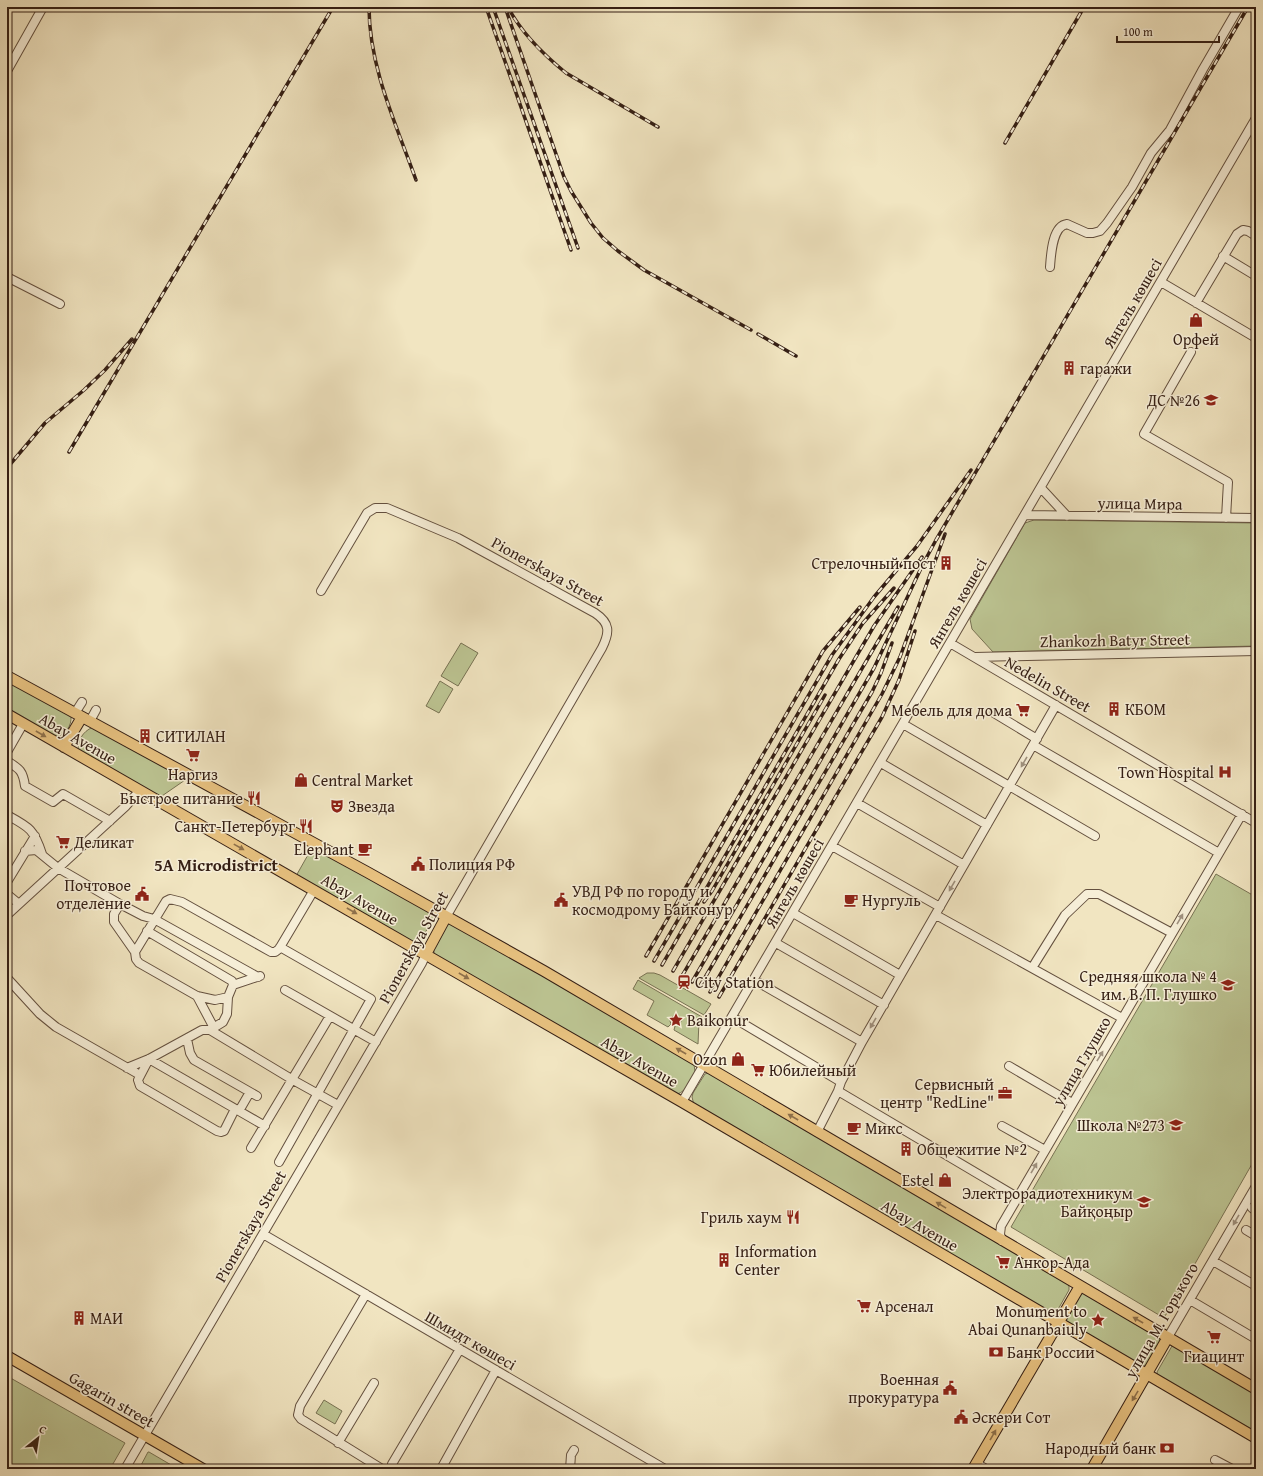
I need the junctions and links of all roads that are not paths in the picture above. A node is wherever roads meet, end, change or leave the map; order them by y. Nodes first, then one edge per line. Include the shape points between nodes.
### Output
1 (43, 7) edge
2 (1240, 7) edge
3 (7, 71) edge
4 (1256, 118) edge
5 (1252, 130) edge
6 (1256, 236) edge
7 (1223, 256) junction
8 (1050, 267) dead end
9 (1256, 276) edge
10 (7, 277) edge
11 (1161, 282) junction
12 (1196, 302) junction
13 (60, 304) dead end
14 (1256, 338) edge
15 (1191, 352) dead end
16 (1041, 488) junction
17 (1025, 515) junction
18 (1067, 516) junction
19 (1226, 518) junction
20 (1256, 518) edge
21 (321, 591) dead end
22 (950, 643) junction
23 (1256, 651) edge
24 (974, 657) junction
25 (7, 676) edge
26 (82, 702) dead end
27 (1056, 705) junction
28 (96, 710) dead end
29 (994, 713) dead end
30 (7, 714) edge
31 (82, 717) junction
32 (23, 724) junction
33 (903, 724) junction
34 (1035, 742) junction
35 (64, 747) junction
36 (7, 752) edge
37 (7, 762) edge
38 (880, 763) junction
39 (1009, 787) junction
40 (138, 791) junction
41 (857, 803) junction
42 (1242, 814) junction
43 (7, 815) edge
44 (110, 821) junction
45 (1256, 823) edge
46 (988, 825) junction
47 (35, 836) junction
48 (1094, 836) dead end
49 (832, 846) junction
50 (25, 852) junction
51 (1219, 853) junction
52 (42, 854) junction
53 (964, 865) junction
54 (58, 868) junction
55 (8, 877) edge
56 (314, 890) junction
57 (7, 894) edge
58 (19, 904) junction
59 (120, 904) junction
60 (940, 907) junction
61 (793, 913) junction
62 (7, 915) edge
63 (936, 915) junction
64 (446, 917) junction
65 (154, 919) junction
66 (147, 931) junction
67 (1172, 932) junction
68 (776, 943) junction
69 (280, 947) junction
70 (135, 952) junction
71 (426, 954) junction
72 (1032, 968) junction
73 (900, 975) junction
74 (7, 978) edge
75 (754, 980) junction
76 (232, 985) junction
77 (285, 990) dead end
78 (197, 996) junction
79 (228, 997) junction
80 (884, 1005) junction
81 (330, 1016) junction
82 (732, 1017) junction
83 (1122, 1018) junction
84 (212, 1029) junction
85 (353, 1029) junction
86 (187, 1039) junction
87 (376, 1042) junction
88 (862, 1042) junction
89 (149, 1059) junction
90 (704, 1065) junction
91 (1009, 1066) dead end
92 (127, 1068) junction
93 (140, 1075) junction
94 (292, 1080) junction
95 (841, 1082) junction
96 (838, 1091) junction
97 (317, 1094) junction
98 (682, 1102) junction
99 (1072, 1103) junction
100 (338, 1105) junction
101 (237, 1110) junction
102 (265, 1126) junction
103 (1002, 1126) dead end
104 (817, 1132) junction
105 (251, 1148) dead end
106 (1045, 1150) junction
107 (279, 1162) dead end
108 (1256, 1186) edge
109 (1017, 1198) junction
110 (1246, 1230) dead end
111 (263, 1234) junction
112 (1256, 1236) edge
113 (1002, 1241) junction
114 (1213, 1261) junction
115 (1080, 1286) junction
116 (1256, 1286) edge
117 (366, 1294) junction
118 (1190, 1300) junction
119 (1058, 1323) junction
120 (1168, 1337) junction
121 (1256, 1339) edge
122 (460, 1349) junction
123 (7, 1356) edge
124 (496, 1370) junction
125 (1147, 1375) junction
126 (374, 1383) dead end
127 (1256, 1388) edge
128 (144, 1435) junction
129 (1256, 1438) edge
130 (338, 1443) junction
131 (574, 1450) dead end
132 (1216, 1460) dead end
133 (392, 1464) dead end
134 (975, 1466) edge
135 (125, 1469) edge
136 (203, 1469) edge
137 (382, 1469) edge
138 (441, 1469) edge
139 (570, 1469) edge
140 (665, 1469) edge
141 (986, 1469) edge
142 (1092, 1469) edge
143 (1232, 1469) edge

1 - 3 street
2 - 8 street via 1170,130 1151,152 1132,187 1107,223 1100,231 1093,233 1064,224 1056,234
4 - 5 street, Янгель көшесі
5 - 11 street, Янгель көшесі
6 - 7 street via 1243,230 1234,238
7 - 9 street
7 - 12 street
10 - 13 street
11 - 12 street
11 - 16 street, Янгель көшесі
12 - 14 street
15 - 19 street via 1144,434 1228,482
16 - 17 street, Янгель көшесі
16 - 18 street
17 - 18 street, улица Мира
17 - 22 street, Янгель көшесі
18 - 19 street, улица Мира
19 - 20 street, улица Мира
21 - 64 street, Pionerskaya Street via 367,513 375,508 387,508 458,538 486,553 595,613 608,628 602,648
22 - 24 street, Nedelin Street
22 - 33 street, Янгель көшесі
23 - 24 street, Zhankozh Batyr Street
24 - 27 street, Nedelin Street
25 - 31 main road, Abay Avenue
26 - 31 street
27 - 34 street
27 - 42 street, Nedelin Street
28 - 31 street
29 - 34 street
30 - 32 main road, Abay Avenue
31 - 35 main road
31 - 64 main road, Abay Avenue
32 -> 35 main road, Abay Avenue
32 - 36 street
33 - 38 street, Янгель көшесі
33 - 39 street
34 -> 39 street
34 - 51 street
35 - 40 main road, Abay Avenue
37 - 44 street via 22,773 25,786 53,802 63,794
38 - 41 street, Янгель көшесі
38 - 46 street
39 - 46 street
39 - 48 street
40 - 44 street
40 -> 56 main road, Abay Avenue
41 - 49 street, Янгель көшесі
41 - 53 street
42 - 45 street, Nedelin Street
42 - 51 street, улица Глушко
43 - 47 street via 29,827
44 - 54 street
46 - 53 street
47 - 50 street
47 - 52 street
49 - 60 street
49 - 61 street, Янгель көшесі
50 - 52 street via 36,850
50 - 55 street
67 -> 51 street, улица Глушко
52 - 54 street
53 -> 60 street
54 - 58 street
54 - 59 street
56 - 69 street
56 -> 71 main road, Abay Avenue
57 - 58 street
58 - 62 street
59 - 65 street
59 - 70 street via 114,914 114,922
60 - 63 street
61 - 68 street, Янгель көшесі
61 - 73 street
63 - 72 street
63 - 73 street
64 - 71 main road, Pionerskaya Street
90 -> 64 main road, Abay Avenue
65 - 66 street
65 - 69 street via 166,901 177,900 271,952
65 - 76 street via 260,976
66 - 70 street
66 - 76 street via 231,980
67 - 72 street via 1099,894 1087,894 1064,915
67 - 83 street, улица Глушко
68 - 75 street, Янгель көшесі
68 - 80 street
69 - 85 street via 370,999
70 - 78 street via 139,963
71 - 87 street, Pionerskaya Street
71 -> 98 main road, Abay Avenue
72 - 83 street
73 - 80 street
74 - 92 street via 40,1014 56,1027
75 - 82 street, Янгель көшесі
75 - 88 street
76 - 79 street
77 - 81 street
78 - 79 street via 215,1000
78 - 84 street
79 - 84 street via 227,1014 222,1022
80 -> 88 street
81 - 85 street
81 - 94 street
82 - 90 street, Янгель көшесі
82 - 95 street
99 -> 83 street, улица Глушко
84 - 86 street via 202,1030
84 - 94 street
85 - 87 street
85 - 97 street
86 - 89 street
86 - 101 street via 194,1060 254,1094
87 - 100 street, Pionerskaya Street
88 - 95 street
89 - 92 street
89 - 93 street
89 - 101 street
90 - 98 street, Янгель көшесі
104 -> 90 main road, Abay Avenue
91 - 99 street
92 - 93 street
93 - 101 street via 140,1086 217,1131 224,1130
94 - 97 street
94 - 102 street
95 - 96 street
96 - 104 street
96 - 109 street
97 - 100 street
97 - 107 street
98 - 119 main road, Abay Avenue
99 - 106 street, улица Глушко
100 - 111 street, Pionerskaya Street
101 - 102 street
102 - 105 street
103 - 106 street
113 -> 104 main road, Abay Avenue
109 -> 106 street, улица Глушко
108 -> 114 street, улица М. Горького
109 - 113 street, улица Глушко via 1001,1226
110 - 112 street
111 - 117 street, Шмидт көшесі
111 - 128 street, Pionerskaya Street
113 - 115 main road, Abay Avenue
114 - 116 street
114 - 118 street, улица М. Горького
115 - 119 main road
120 -> 115 main road, Abay Avenue
117 - 122 street, Шмидт көшесі
117 - 130 street via 298,1410 301,1419
118 - 120 street, улица М. Горького
118 - 121 street
119 - 125 main road, Abay Avenue
134 -> 119 main road
120 - 125 main road, улица М. Горького
120 - 127 main road, Abay Avenue
122 - 124 street, Шмидт көшесі
122 - 133 street
123 - 128 main road, Gagarin street
124 - 138 street
124 - 140 street, Шмидт көшесі
125 - 129 main road, Abay Avenue
125 -> 142 main road, улица М. Горького
126 - 130 street
128 - 135 street, Pionerskaya Street
128 - 136 main road, Gagarin street
130 - 137 street
131 - 139 street
132 - 143 street
134 - 141 street

